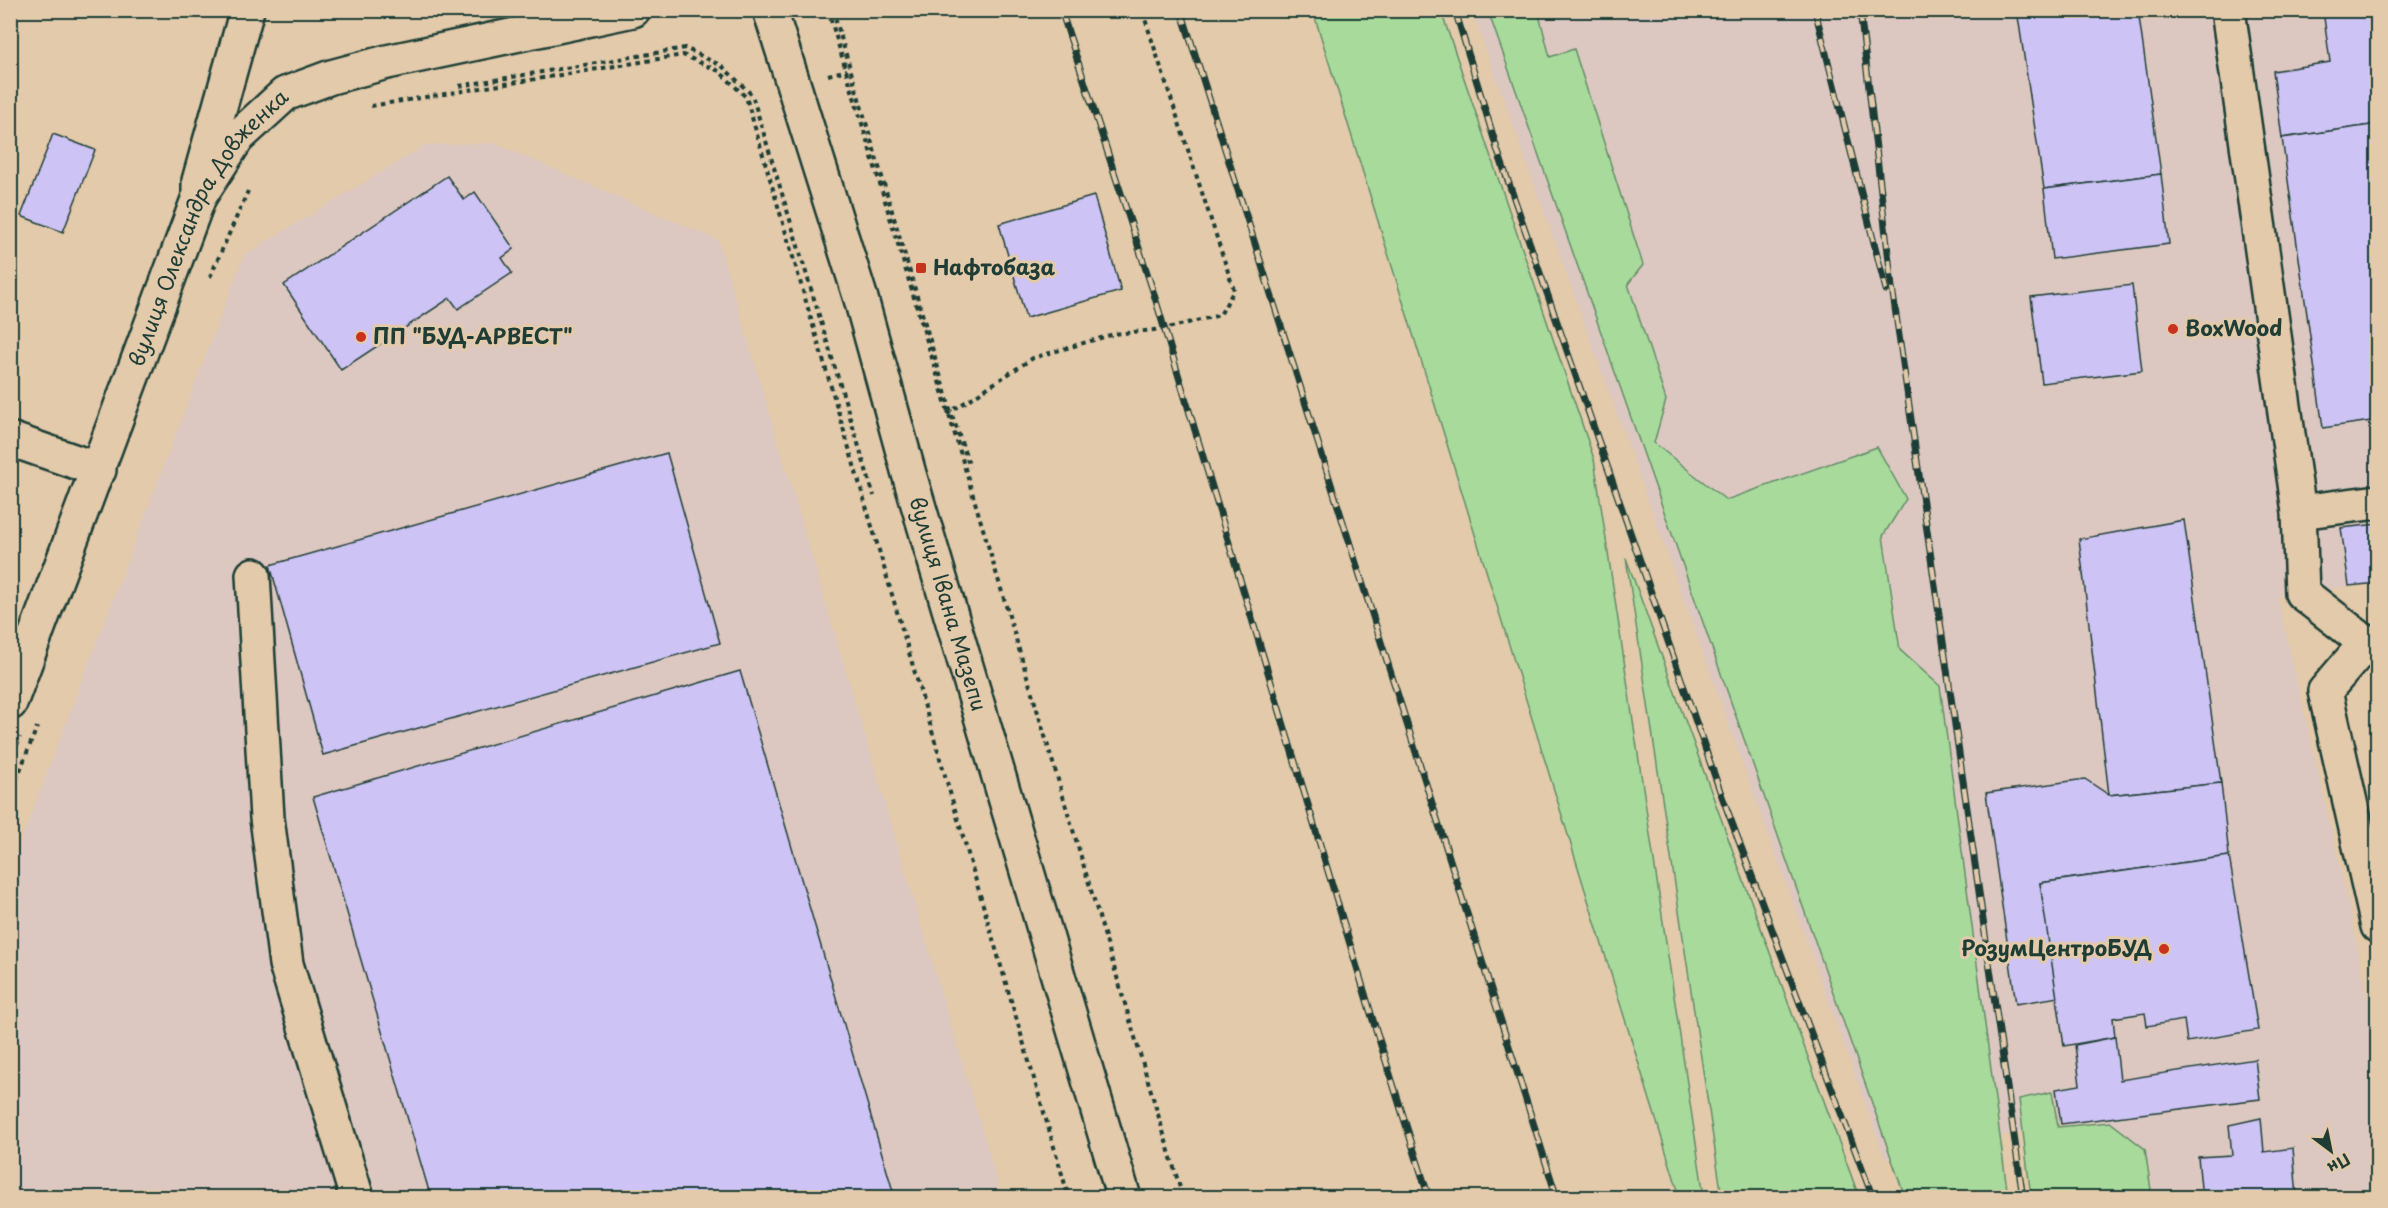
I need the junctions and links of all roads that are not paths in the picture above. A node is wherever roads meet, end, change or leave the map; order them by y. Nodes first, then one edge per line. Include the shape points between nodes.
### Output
1 (247, 10) edge
2 (633, 10) edge
3 (770, 10) edge
4 (2228, 10) edge
5 (199, 197) junction
6 (10, 439) edge
7 (99, 470) junction
8 (2378, 502) edge
9 (2299, 513) junction
10 (253, 575) dead end
11 (2372, 642) edge
12 (10, 703) edge
13 (2378, 926) edge
14 (357, 1197) edge
15 (1124, 1197) edge

1 - 5 main road via 199,181
2 - 5 main road, вулиця Олександра Довженка via 387,62 285,94 237,138
3 - 15 main road, вулиця Івана Мазепи via 861,299 909,474
4 - 9 main road
5 - 7 main road, вулиця Олександра Довженка
6 - 7 main road
7 - 12 main road, вулиця Олександра Довженка
8 - 9 main road
9 - 11 main road via 2302,593
10 - 14 main road via 267,818 286,964
11 - 13 main road via 2325,691

